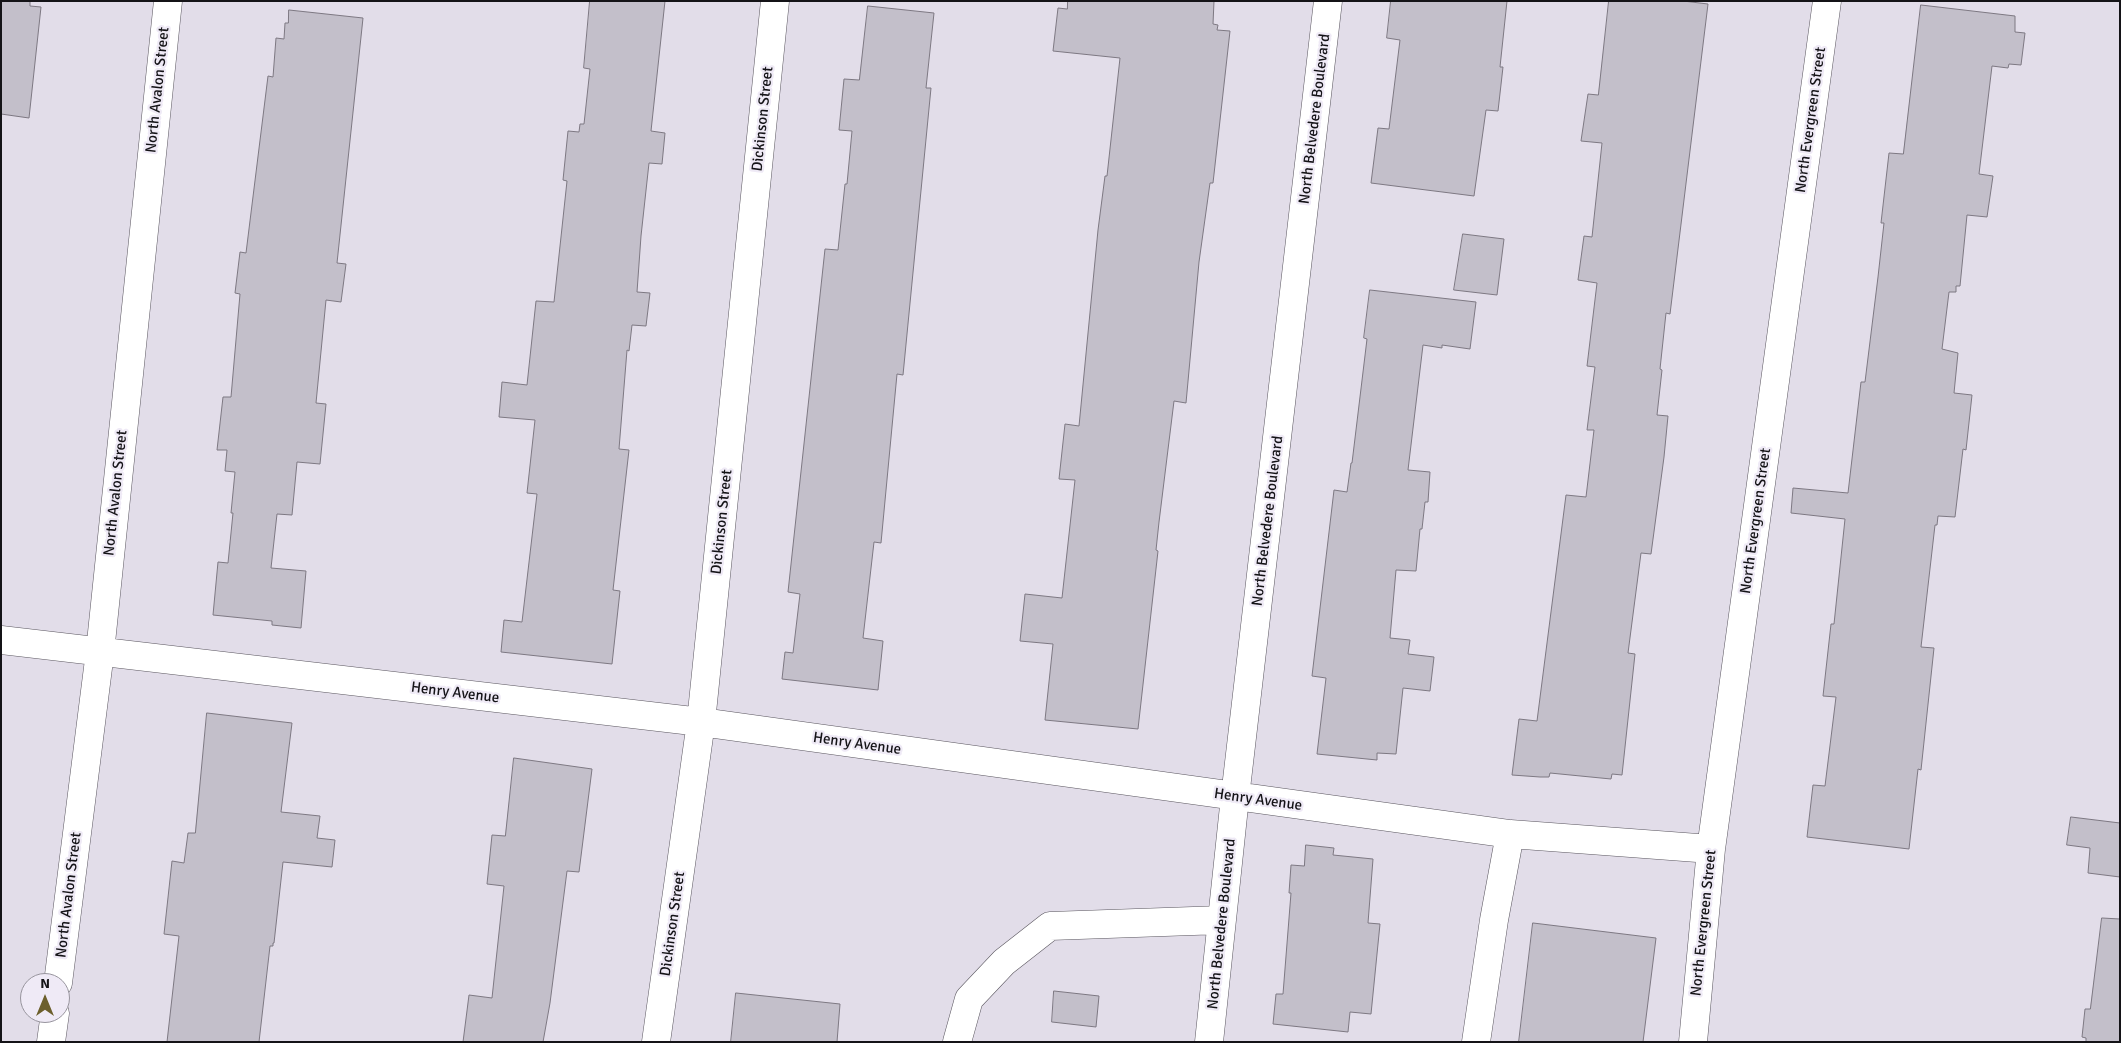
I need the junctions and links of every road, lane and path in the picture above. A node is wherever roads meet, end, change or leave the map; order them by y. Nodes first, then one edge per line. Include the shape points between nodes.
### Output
1 (168, 1) edge
2 (775, 1) edge
3 (1328, 1) edge
4 (1827, 1) edge
5 (1, 640) edge
6 (100, 652) junction
7 (701, 722) junction
8 (1236, 797) junction
9 (1510, 834) junction
10 (1711, 849) junction
11 (1222, 920) junction
12 (59, 973) edge
13 (54, 1023) edge
14 (51, 1042) edge
15 (656, 1042) edge
16 (957, 1042) edge
17 (1209, 1042) edge
18 (1476, 1042) edge
19 (1693, 1042) edge

1 - 6 street, North Avalon Street
2 - 7 street, Dickinson Street
3 - 8 street, North Belvedere Boulevard
4 - 10 street, North Evergreen Street
5 - 6 street, Henry Avenue
6 - 7 street, Henry Avenue
6 - 12 street, North Avalon Street
7 - 8 street, Henry Avenue
7 - 15 street, Dickinson Street
8 - 9 street, Henry Avenue
8 - 11 street, North Belvedere Boulevard
9 - 10 street, Henry Avenue
9 - 18 street
10 - 19 street, North Evergreen Street
11 - 16 street via 1050,926 1004,962 969,998
11 - 17 street, North Belvedere Boulevard
13 - 14 street

